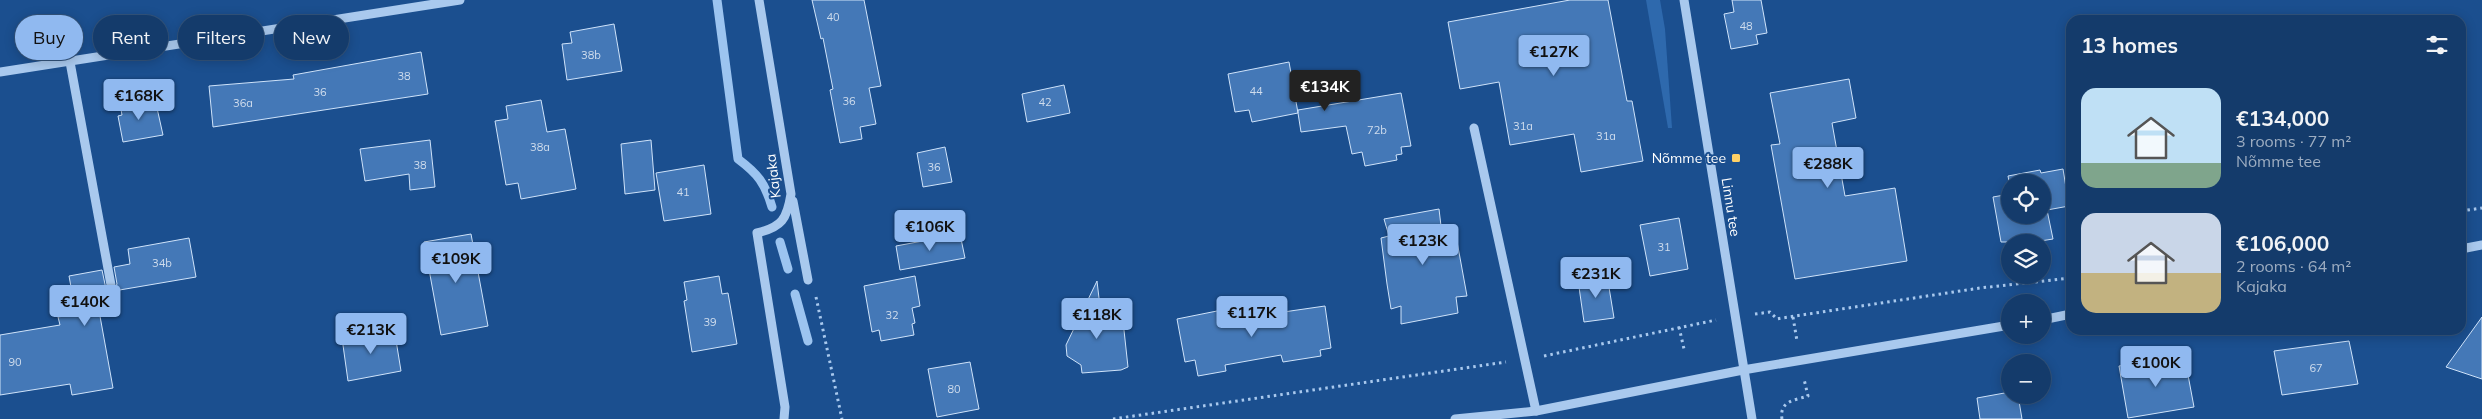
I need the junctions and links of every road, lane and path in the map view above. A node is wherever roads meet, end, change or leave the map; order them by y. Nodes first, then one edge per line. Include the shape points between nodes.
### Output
1 (460, 0) edge
2 (759, 0) edge
3 (1684, 0) edge
4 (70, 62) junction
5 (0, 72) edge
6 (1474, 128) dead end
7 (791, 194) junction
8 (2482, 208) edge
9 (2466, 211) edge
10 (2482, 246) edge
11 (2466, 248) edge
12 (2066, 279) edge
13 (808, 280) joint
14 (111, 285) dead end
15 (1764, 313) dead end
16 (2066, 315) edge
17 (1793, 317) junction
18 (2051, 318) edge
19 (1705, 321) dead end
20 (1680, 327) junction
21 (2001, 327) edge
22 (1795, 330) dead end
23 (1684, 349) dead end
24 (1524, 360) junction
25 (1743, 370) junction
26 (1806, 388) dead end
27 (1536, 410) junction
28 (784, 419) edge
29 (842, 419) edge
30 (1113, 419) edge
31 (1455, 419) edge
32 (1752, 419) edge
33 (1782, 419) edge

1 - 4 street
2 - 7 street, Kajaka
3 - 25 street, Linnu tee
4 - 5 street
4 - 14 street
6 - 24 street
7 - 13 street
7 - 28 street, Kajaka via 789,210 782,222 771,230 757,233 785,408
8 - 9 path
10 - 11 street
12 - 17 path via 1980,288
13 - 29 path via 815,296
15 - 17 path via 1770,312 1777,318
16 - 18 street
17 - 22 path
19 - 20 path
20 - 23 path
20 - 24 path
21 - 25 street
24 - 27 street
24 - 30 path
25 - 27 street
25 - 32 street, Linnu tee
26 - 33 path via 1808,396 1787,402 1782,407
27 - 31 street

